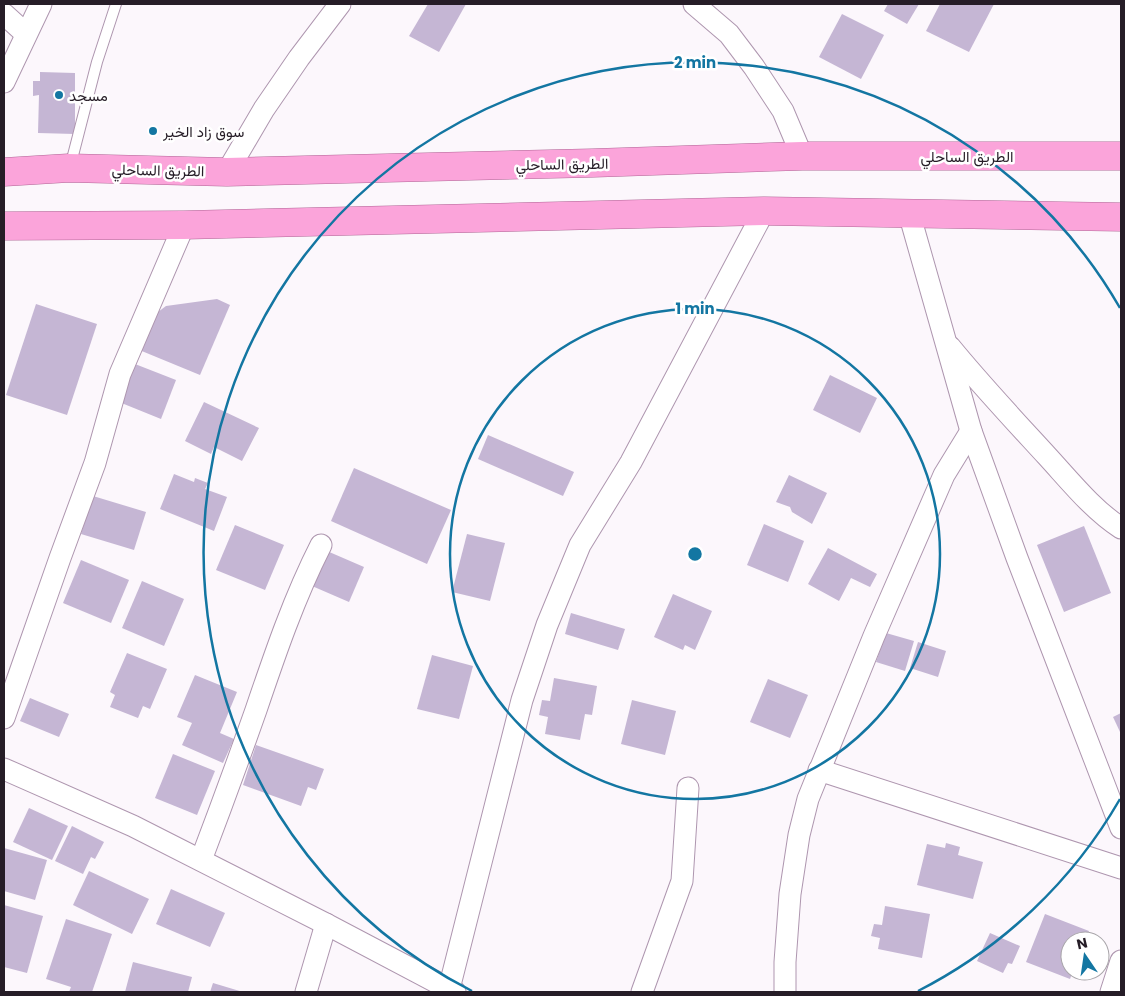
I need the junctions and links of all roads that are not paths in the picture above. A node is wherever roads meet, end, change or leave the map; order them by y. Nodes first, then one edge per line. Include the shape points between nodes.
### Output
1 (41, 4) edge
2 (116, 4) edge
3 (694, 4) edge
4 (331, 5) edge
5 (4, 14) edge
6 (26, 34) junction
7 (4, 82) edge
8 (802, 156) junction
9 (1121, 156) edge
10 (70, 168) junction
11 (4, 172) edge
12 (227, 172) junction
13 (764, 211) junction
14 (909, 213) junction
15 (1121, 217) edge
16 (184, 225) junction
17 (4, 226) edge
18 (947, 343) junction
19 (971, 431) junction
20 (1121, 528) edge
21 (321, 544) dead end
22 (4, 718) edge
23 (4, 769) edge
24 (819, 770) junction
25 (688, 788) dead end
26 (1121, 828) edge
27 (201, 860) junction
28 (1121, 868) edge
29 (326, 924) junction
30 (1121, 961) edge
31 (452, 991) edge
32 (306, 992) edge
33 (642, 992) edge
34 (785, 992) edge
35 (1111, 992) edge

1 - 6 street
2 - 10 lane via 96,62
3 - 8 street via 729,34 754,67 783,111
4 - 12 street
5 - 6 street
6 - 7 street
8 - 9 highway, الطريق الساحلي
8 - 12 highway, الطريق الساحلي
10 - 11 highway, الطريق الساحلي
10 - 12 highway, الطريق الساحلي
13 - 14 highway
13 - 16 highway
13 - 31 street via 630,462 580,545 546,625 522,700
14 - 15 highway
14 - 18 street
16 - 17 highway
16 - 22 street via 120,374 95,463
18 - 19 street
18 - 20 street via 1074,485
19 - 24 street via 944,475
19 - 26 street
21 - 27 street via 282,632
23 - 27 street
24 - 28 street
24 - 34 street via 799,836 790,894
25 - 33 street via 682,882
27 - 29 street
29 - 31 street
29 - 32 street
30 - 35 street

